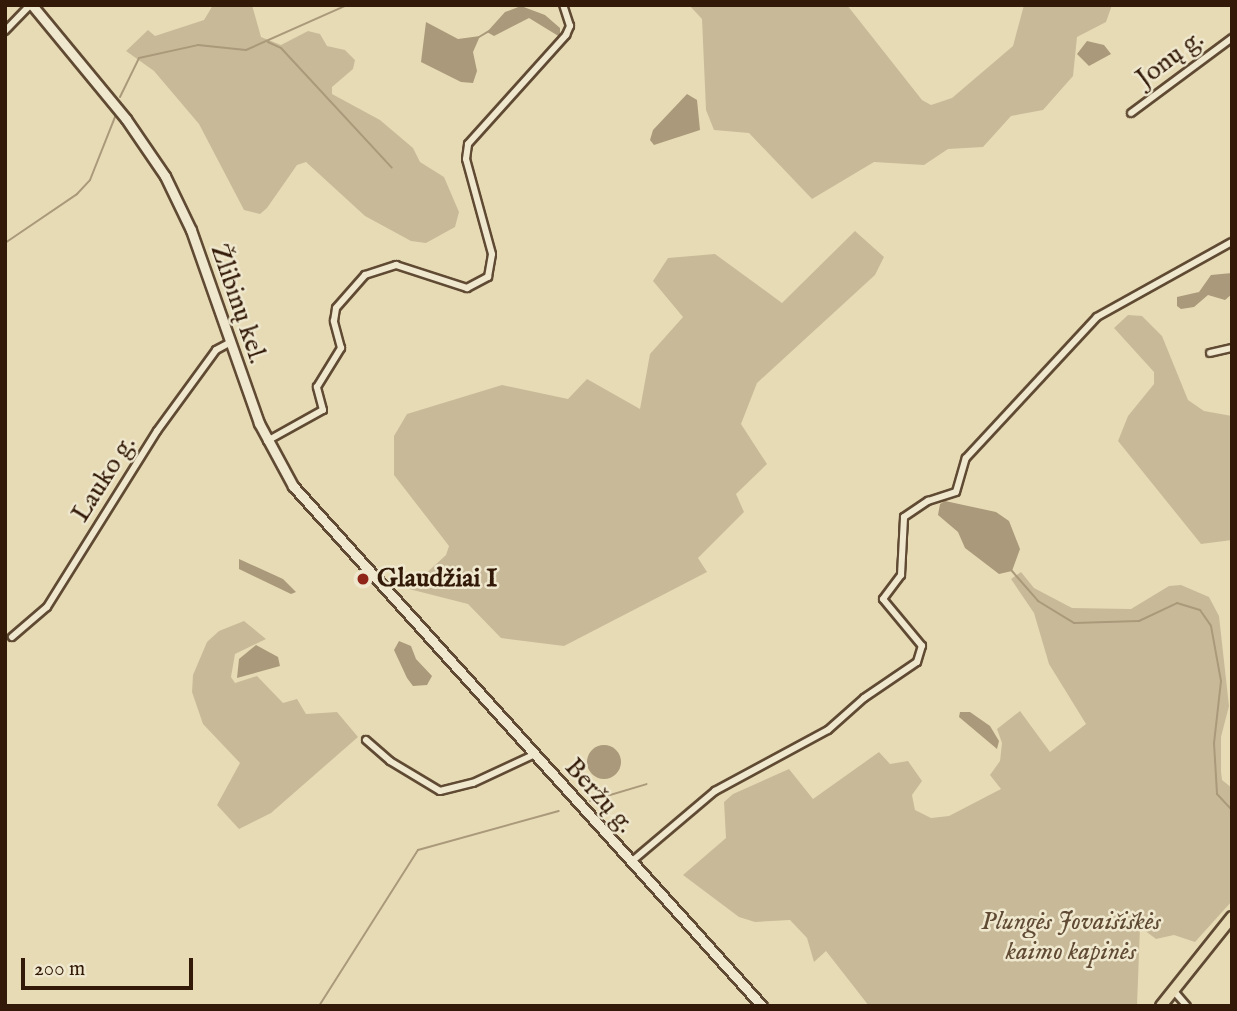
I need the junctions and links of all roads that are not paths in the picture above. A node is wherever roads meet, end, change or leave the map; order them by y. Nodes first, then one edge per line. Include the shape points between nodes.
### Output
1 (31, 5) edge
2 (563, 5) edge
3 (5, 31) edge
4 (1232, 38) edge
5 (1131, 113) dead end
6 (1232, 242) edge
7 (229, 343) junction
8 (1232, 348) edge
9 (1210, 353) dead end
10 (267, 441) junction
11 (405, 614) joint
12 (12, 637) dead end
13 (366, 740) dead end
14 (533, 755) junction
15 (631, 862) junction
16 (1232, 917) edge
17 (1173, 990) junction
18 (762, 1006) edge
19 (1161, 1006) edge
20 (1187, 1006) edge

1 - 3 street
1 - 7 main road, Žlibinų kel. via 126,119 165,176 191,230
2 - 10 street via 570,26 566,35 468,144 466,159 492,254 488,277 467,288 396,265 365,275 336,308 334,321 341,348 317,387 323,410
4 - 5 street, Jonų g.
6 - 15 street via 1097,317 966,458 956,492 928,501 904,517 901,575 883,599 922,646 918,662 864,698 828,730 715,791
7 - 10 main road, Žlibinų kel.
7 - 12 street, Lauko g. via 216,350 150,441 47,607
8 - 9 street
10 - 11 main road, Žlibinų kel. via 302,498
11 - 14 main road, Beržų g.
13 - 14 street via 440,791 473,783
14 - 15 main road, Beržų g.
15 - 18 main road, Beržų g.
16 - 17 main road
17 - 19 main road
17 - 20 street

